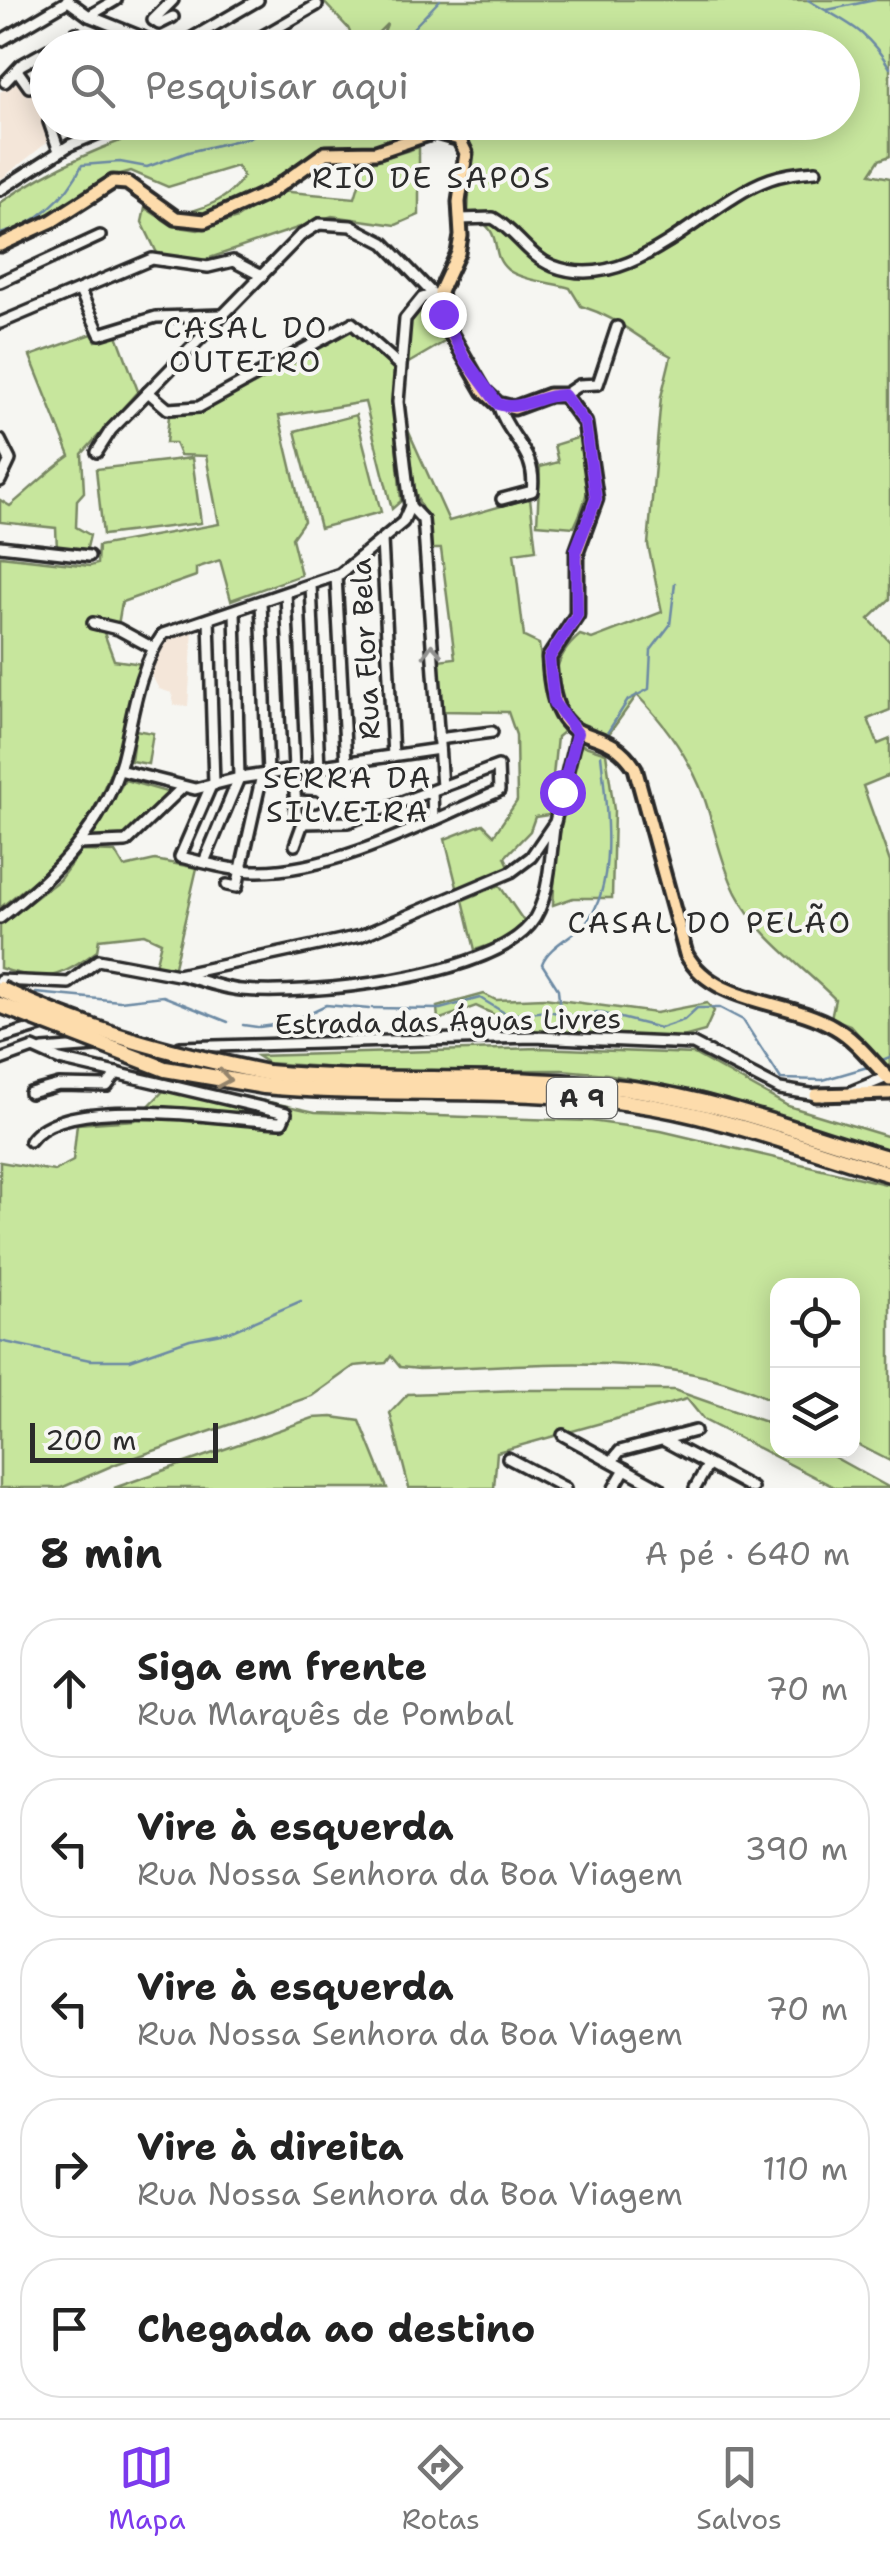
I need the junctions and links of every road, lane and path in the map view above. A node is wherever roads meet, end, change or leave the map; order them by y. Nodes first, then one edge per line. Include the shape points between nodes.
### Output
1 (68, 0) edge
2 (116, 0) edge
3 (173, 0) edge
4 (258, 0) edge
5 (317, 5) dead end
6 (89, 16) junction
7 (173, 17) dead end
8 (124, 30) edge
9 (204, 30) edge
10 (273, 30) edge
11 (0, 41) edge
12 (30, 62) edge
13 (17, 70) junction
14 (4, 82) dead end
15 (30, 87) edge
16 (56, 140) edge
17 (85, 140) edge
18 (411, 140) edge
19 (458, 140) edge
20 (60, 151) junction
21 (816, 171) dead end
22 (0, 190) edge
23 (460, 219) junction
24 (100, 236) dead end
25 (0, 246) edge
26 (262, 276) junction
27 (0, 282) edge
28 (80, 290) junction
29 (435, 292) junction
30 (222, 315) junction
31 (0, 323) edge
32 (618, 327) dead end
33 (400, 365) junction
34 (148, 392) junction
35 (564, 395) junction
36 (498, 404) junction
37 (0, 440) edge
38 (98, 452) dead end
39 (0, 481) edge
40 (502, 498) dead end
41 (410, 506) junction
42 (382, 540) junction
43 (0, 546) edge
44 (89, 556) dead end
45 (336, 576) junction
46 (311, 585) junction
47 (286, 593) junction
48 (261, 602) junction
49 (235, 611) junction
50 (209, 619) junction
51 (93, 623) dead end
52 (154, 648) junction
53 (492, 732) dead end
54 (577, 733) junction
55 (439, 744) junction
56 (393, 756) junction
57 (346, 765) junction
58 (320, 769) junction
59 (119, 770) junction
60 (295, 771) junction
61 (265, 774) junction
62 (239, 778) junction
63 (212, 786) junction
64 (442, 786) junction
65 (184, 787) junction
66 (432, 792) junction
67 (296, 800) junction
68 (314, 802) dead end
69 (433, 820) junction
70 (553, 822) junction
71 (303, 823) junction
72 (79, 844) junction
73 (295, 846) dead end
74 (204, 862) junction
75 (238, 869) junction
76 (227, 885) dead end
77 (0, 918) edge
78 (178, 974) junction
79 (0, 980) edge
80 (0, 989) edge
81 (0, 1005) edge
82 (0, 1038) edge
83 (154, 1044) junction
84 (43, 1050) junction
85 (0, 1060) edge
86 (117, 1073) junction
87 (266, 1079) junction
88 (884, 1079) edge
89 (30, 1093) dead end
90 (816, 1096) joint
91 (30, 1141) dead end
92 (890, 1159) edge
93 (890, 1174) edge
94 (696, 1431) dead end
95 (563, 1435) dead end
96 (663, 1440) junction
97 (508, 1458) dead end
98 (612, 1461) junction
99 (708, 1465) junction
100 (625, 1469) junction
101 (565, 1488) edge
102 (614, 1488) edge
103 (660, 1488) edge
104 (695, 1488) edge
105 (752, 1488) edge

1 - 6 street
1 - 11 street
2 - 6 street
3 - 7 street via 153,20
4 - 9 street
5 - 10 street
6 - 8 street
12 - 13 street
13 - 14 street
13 - 15 street
16 - 20 street
17 - 20 street
18 - 25 main road via 376,152 318,155 270,192 205,221 176,218 127,183 113,182
19 - 23 main road via 466,153
20 - 22 street
21 - 23 street via 770,178 660,246 594,271 548,264 493,218
23 - 29 main road via 458,253
24 - 27 street
26 - 28 street via 233,260 208,267 152,259
26 - 29 street via 300,236 332,222 384,243
26 - 30 street
28 - 30 street via 100,334 156,317
28 - 31 street
29 - 33 street via 405,319
29 - 36 main road via 447,327
30 - 34 street
32 - 35 street via 598,384
33 - 34 street via 352,323 199,407 168,409
33 - 41 street via 399,423
34 - 38 street
35 - 36 main road via 514,408
35 - 54 main road via 585,423 596,485 576,550 577,615 549,658 554,703
36 - 40 street via 528,452 534,484 532,491
37 - 39 street via 10,460
41 - 42 street
55 -> 41 street via 423,520
42 - 45 street
42 - 56 street, Rua Flor Bela
43 - 44 street
45 - 46 street
45 - 57 street
46 - 47 street
46 - 58 street
47 - 48 street
47 - 60 street
48 - 49 street
48 - 61 street
49 - 50 street
49 - 62 street
50 - 52 street via 168,632
50 - 63 street
51 - 52 street
52 - 59 street
53 - 55 street
54 - 70 street
54 - 88 main road via 618,748 636,768 695,970 716,986 832,1025
55 - 56 street
55 - 64 street
56 - 57 street
57 - 58 street
58 - 60 street
59 - 65 street
59 - 72 street
60 - 61 street
60 - 67 street
61 - 62 street
61 - 75 street
62 - 63 street
62 - 74 street
63 - 65 street
63 - 74 street via 180,857
64 - 66 street
64 - 69 street via 498,766 499,791
65 - 72 street via 126,842
66 - 69 street
66 - 71 street via 348,822
67 - 68 street
67 - 71 street
69 - 75 street via 352,851 255,873
70 - 78 street via 531,857 451,897 340,938
70 - 78 street via 544,892 533,921 485,951 412,978 352,985 238,990
71 - 73 street
72 - 77 street via 52,877
74 - 75 street
75 - 76 street via 236,887
78 - 79 street via 105,958 69,983
80 - 87 highway, A 9, bridge via 56,1016
81 -> 87 highway, A 9, bridge via 165,1070
82 - 83 street, Estrada das Águas Livres via 64,1024
83 - 84 street
83 - 90 street, Estrada das Águas Livres via 534,1037 693,1044 780,1089
84 - 85 street
84 - 86 street
86 - 89 street via 107,1086 59,1085
86 - 91 street via 270,1106 286,1117 81,1117 48,1126
87 - 92 highway, A 9 via 532,1080 635,1090
87 - 93 highway, A 9 via 353,1094 534,1094 633,1103
88 - 90 main road
94 - 96 street
95 - 98 street
96 - 98 street via 620,1451
96 - 99 street
97 - 101 street
98 - 100 street
99 - 104 street
99 - 105 street
100 - 102 street
100 - 103 street

